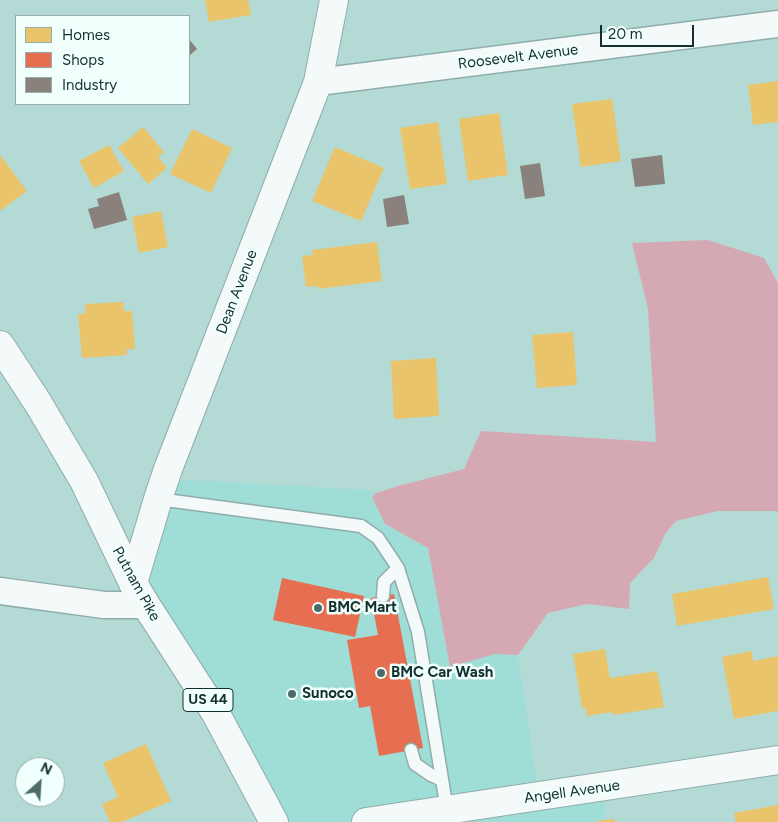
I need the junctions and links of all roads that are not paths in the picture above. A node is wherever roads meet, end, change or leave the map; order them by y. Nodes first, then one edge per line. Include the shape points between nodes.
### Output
1 (334, 0) edge
2 (778, 24) edge
3 (318, 82) junction
4 (0, 345) edge
5 (158, 499) junction
6 (398, 568) junction
7 (0, 591) edge
8 (140, 594) junction
9 (383, 596) dead end
10 (412, 750) dead end
11 (778, 760) edge
12 (442, 780) junction
13 (447, 810) junction
14 (274, 822) edge
15 (366, 822) edge

1 - 3 street, Dean Avenue
2 - 3 street, Roosevelt Avenue
3 - 5 street, Dean Avenue
4 - 8 street, Putnam Pike / US 44 via 84,481
5 - 6 lane via 361,526 378,538
5 - 8 street, Dean Avenue
6 - 9 lane via 384,582
6 - 12 lane via 418,632
7 - 8 street via 104,605
8 - 14 street, Putnam Pike / US 44 via 215,712
10 - 12 lane via 416,764
11 - 13 street, Angell Avenue
12 - 13 lane
13 - 15 street, Angell Avenue

